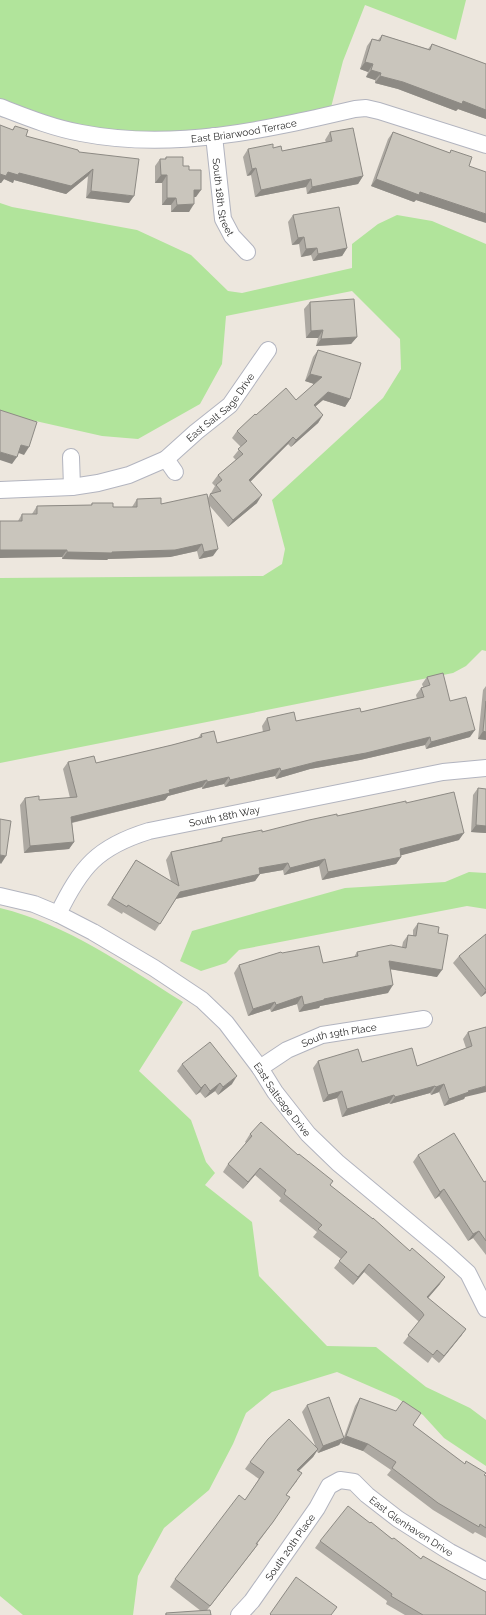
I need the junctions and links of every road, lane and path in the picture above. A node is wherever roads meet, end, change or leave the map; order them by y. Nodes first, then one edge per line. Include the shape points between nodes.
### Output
1 (0, 107) edge
2 (214, 136) junction
3 (486, 145) edge
4 (247, 252) dead end
5 (268, 350) dead end
6 (70, 457) dead end
7 (72, 487) junction
8 (0, 490) edge
9 (486, 768) edge
10 (0, 896) edge
11 (58, 914) junction
12 (424, 1019) dead end
13 (260, 1068) junction
14 (486, 1309) edge
15 (340, 1480) joint
16 (486, 1571) edge
17 (239, 1615) edge

1 - 2 street, East Briarwood Terrace via 54,127 81,133 166,140
2 - 3 street, East Briarwood Terrace via 366,108
2 - 4 street, South 18th Street via 223,219 232,236
5 - 7 street, East Salt Sage Drive via 230,405 196,432 170,465 98,484
6 - 7 street
7 - 8 street, East Salt Sage Drive
9 - 11 street, South 18th Way via 443,772 149,831 131,837 104,851 90,863 74,883
10 - 11 street via 34,904
11 - 13 street, East Saltsage Drive via 154,968 202,1000 226,1023
12 - 13 street, South 19th Place via 322,1035 287,1050
13 - 14 street, East Saltsage Drive via 308,1134 338,1163 468,1273
15 - 16 street, East Glenhaven Drive via 354,1482 398,1519
15 - 17 street, South 20th Place via 329,1486 317,1508 252,1601

